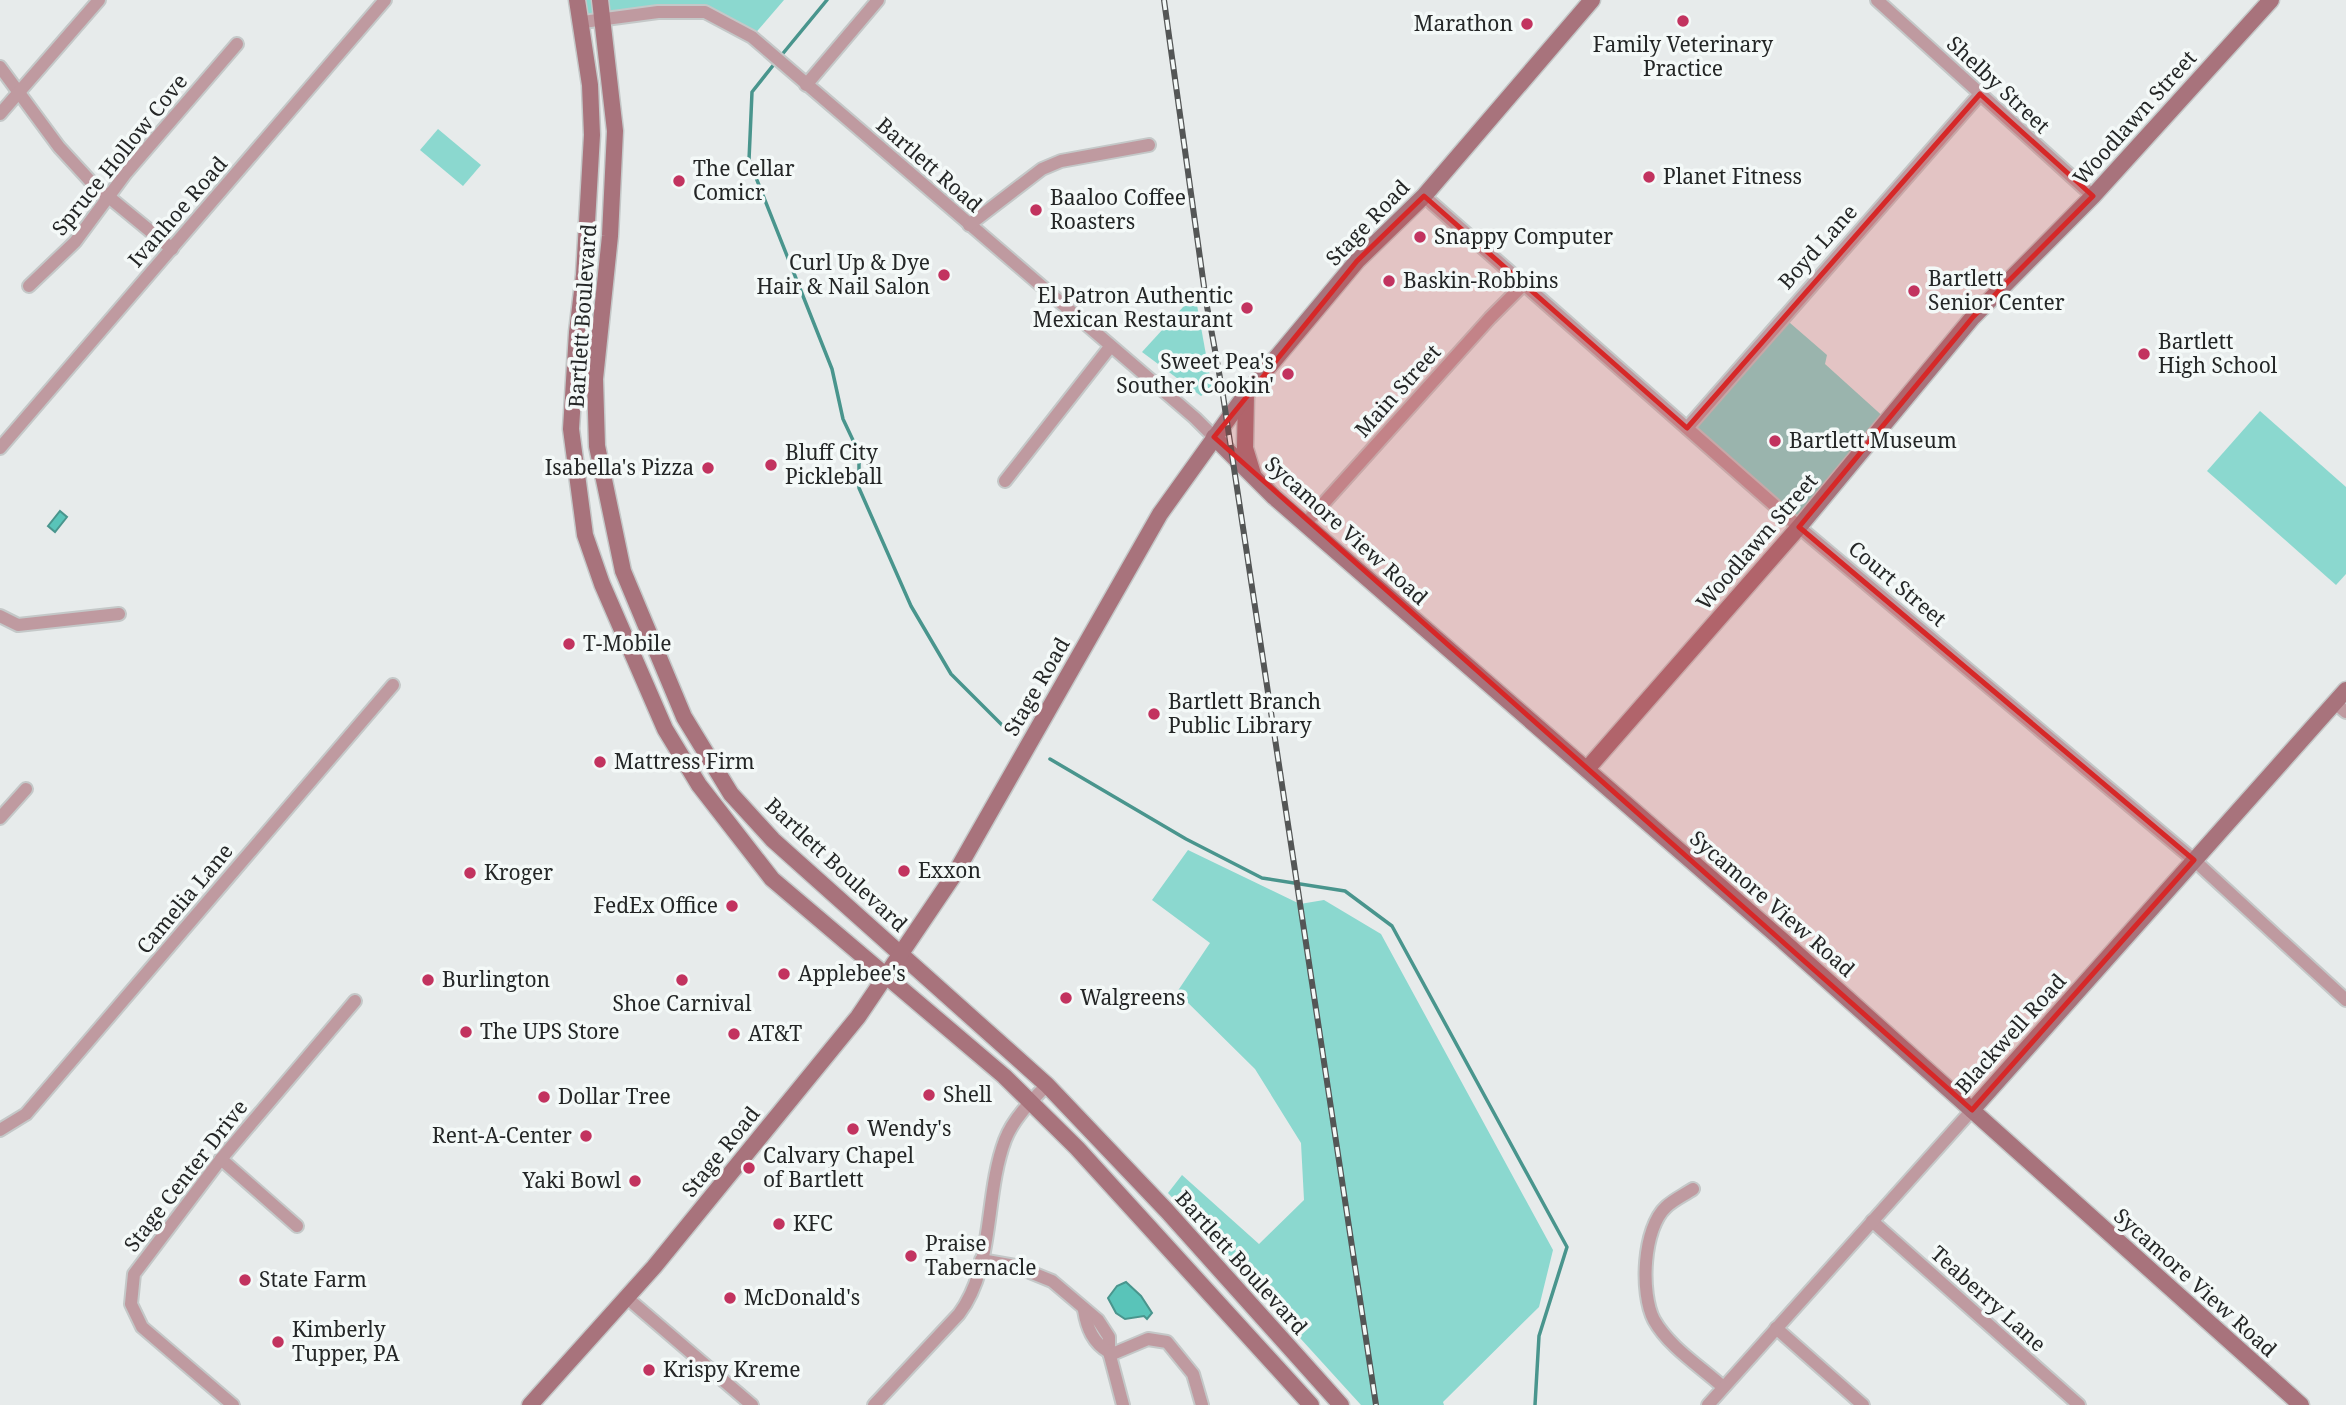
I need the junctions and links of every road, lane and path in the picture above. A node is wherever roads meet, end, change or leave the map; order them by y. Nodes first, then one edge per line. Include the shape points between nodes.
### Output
1 (99, 0) edge
2 (385, 0) edge
3 (578, 0) edge
4 (600, 0) edge
5 (878, 0) edge
6 (1592, 0) edge
7 (1877, 0) edge
8 (2270, 0) edge
9 (605, 18) junction
10 (583, 22) junction
11 (237, 44) dead end
12 (0, 68) edge
13 (806, 85) junction
14 (19, 92) junction
15 (1980, 94) junction
16 (0, 114) edge
17 (615, 131) junction
18 (592, 135) junction
19 (1149, 145) dead end
20 (1424, 195) junction
21 (2093, 196) junction
22 (108, 197) junction
23 (969, 225) junction
24 (172, 249) junction
25 (1523, 285) junction
26 (29, 286) dead end
27 (576, 332) junction
28 (598, 332) junction
29 (1110, 347) junction
30 (1246, 394) junction
31 (1687, 428) junction
32 (1214, 438) junction
33 (0, 448) edge
34 (1253, 476) junction
35 (1005, 481) dead end
36 (1305, 524) junction
37 (1799, 527) junction
38 (119, 614) dead end
39 (0, 617) edge
40 (393, 685) dead end
41 (2342, 702) edge
42 (1587, 769) junction
43 (26, 789) dead end
44 (0, 818) edge
45 (2194, 860) junction
46 (901, 954) junction
47 (886, 975) junction
48 (2346, 1000) edge
49 (355, 1001) dead end
50 (1047, 1085) junction
51 (1030, 1102) junction
52 (1972, 1110) junction
53 (0, 1130) edge
54 (221, 1159) junction
55 (1693, 1189) dead end
56 (1872, 1221) junction
57 (297, 1226) dead end
58 (981, 1260) junction
59 (626, 1297) junction
60 (1776, 1328) junction
61 (1110, 1353) junction
62 (1723, 1387) junction
63 (233, 1405) edge
64 (530, 1405) edge
65 (752, 1405) edge
66 (874, 1405) edge
67 (1123, 1405) edge
68 (1202, 1405) edge
69 (1311, 1405) edge
70 (1341, 1405) edge
71 (1707, 1405) edge
72 (1863, 1405) edge
73 (2079, 1405) edge
74 (2301, 1405) edge

1 - 14 street
2 - 24 street, Ivanhoe Road
3 - 10 main road, Bartlett Boulevard
4 - 9 main road, Bartlett Boulevard
5 - 13 street
6 - 20 main road, Stage Road
7 - 15 street, Shelby Street
8 - 21 main road, Woodlawn Street
9 - 10 street, Bartlett Road
9 - 13 street, Bartlett Road via 705,12 752,37
9 - 17 main road, Bartlett Boulevard
10 - 18 main road, Bartlett Boulevard
11 - 22 street, Spruce Hollow Cove
12 - 14 street
13 - 23 street, Bartlett Road
14 - 16 street
14 - 22 street via 59,147
15 - 21 street, Shelby Street
15 - 31 street, Boyd Lane
17 - 18 main road
17 - 28 main road, Bartlett Boulevard via 610,236
18 - 27 main road, Bartlett Boulevard
19 - 23 street via 1061,161 1042,169
20 - 25 street, Court Street
20 - 30 main road, Stage Road via 1357,261
21 - 37 main road, Woodlawn Street via 1973,317
22 - 24 street
22 - 26 street, Spruce Hollow Cove via 75,242
23 - 29 street, Bartlett Road
24 - 33 street, Ivanhoe Road
25 - 31 street, Court Street
25 - 36 street, Main Street
27 - 28 main road
27 - 47 main road, Bartlett Boulevard via 570,429 585,535 664,729 705,794 772,879
28 - 46 main road, Bartlett Boulevard via 597,446 623,571 684,717 731,794 773,840
29 - 32 street, Bartlett Road
29 - 35 street
30 - 32 main road, Stage Road
30 - 34 main road via 1245,448
31 - 37 street, Court Street
32 - 34 main road, Sycamore View Road
32 - 46 main road, Stage Road via 1160,514 956,872
34 - 36 main road, Sycamore View Road
36 - 42 main road, Sycamore View Road
37 - 42 main road, Woodlawn Street
37 - 45 street, Court Street
38 - 39 street via 18,625
40 - 53 street, Camelia Lane via 26,1114
41 - 45 main road, Blackwell Road
42 - 52 main road, Sycamore View Road
43 - 44 street
45 - 48 street, Court Street
45 - 52 main road, Blackwell Road
46 - 47 main road, Stage Road
46 - 50 main road, Bartlett Boulevard
47 - 51 main road, Bartlett Boulevard
47 - 59 main road, Stage Road via 858,1017
49 - 54 street, Stage Center Drive
50 - 51 street
50 - 70 main road, Bartlett Boulevard
51 - 58 street via 1006,1138 995,1173
51 - 69 main road, Bartlett Boulevard
52 - 56 street, Blackwell Road
52 - 74 main road, Sycamore View Road
54 - 57 street
54 - 63 street, Stage Center Drive via 134,1274 131,1304 142,1327
55 - 62 street via 1664,1208 1650,1235 1647,1293 1653,1317 1666,1335
56 - 60 street, Blackwell Road
56 - 73 street, Teaberry Lane
58 - 61 street via 1045,1278 1084,1310 1089,1331
58 - 66 street via 978,1280 964,1307
59 - 64 main road, Stage Road
59 - 65 street
60 - 62 street, Blackwell Road
60 - 72 street
61 - 67 street
61 - 68 street via 1153,1338 1167,1342 1193,1374
62 - 71 street, Blackwell Road

